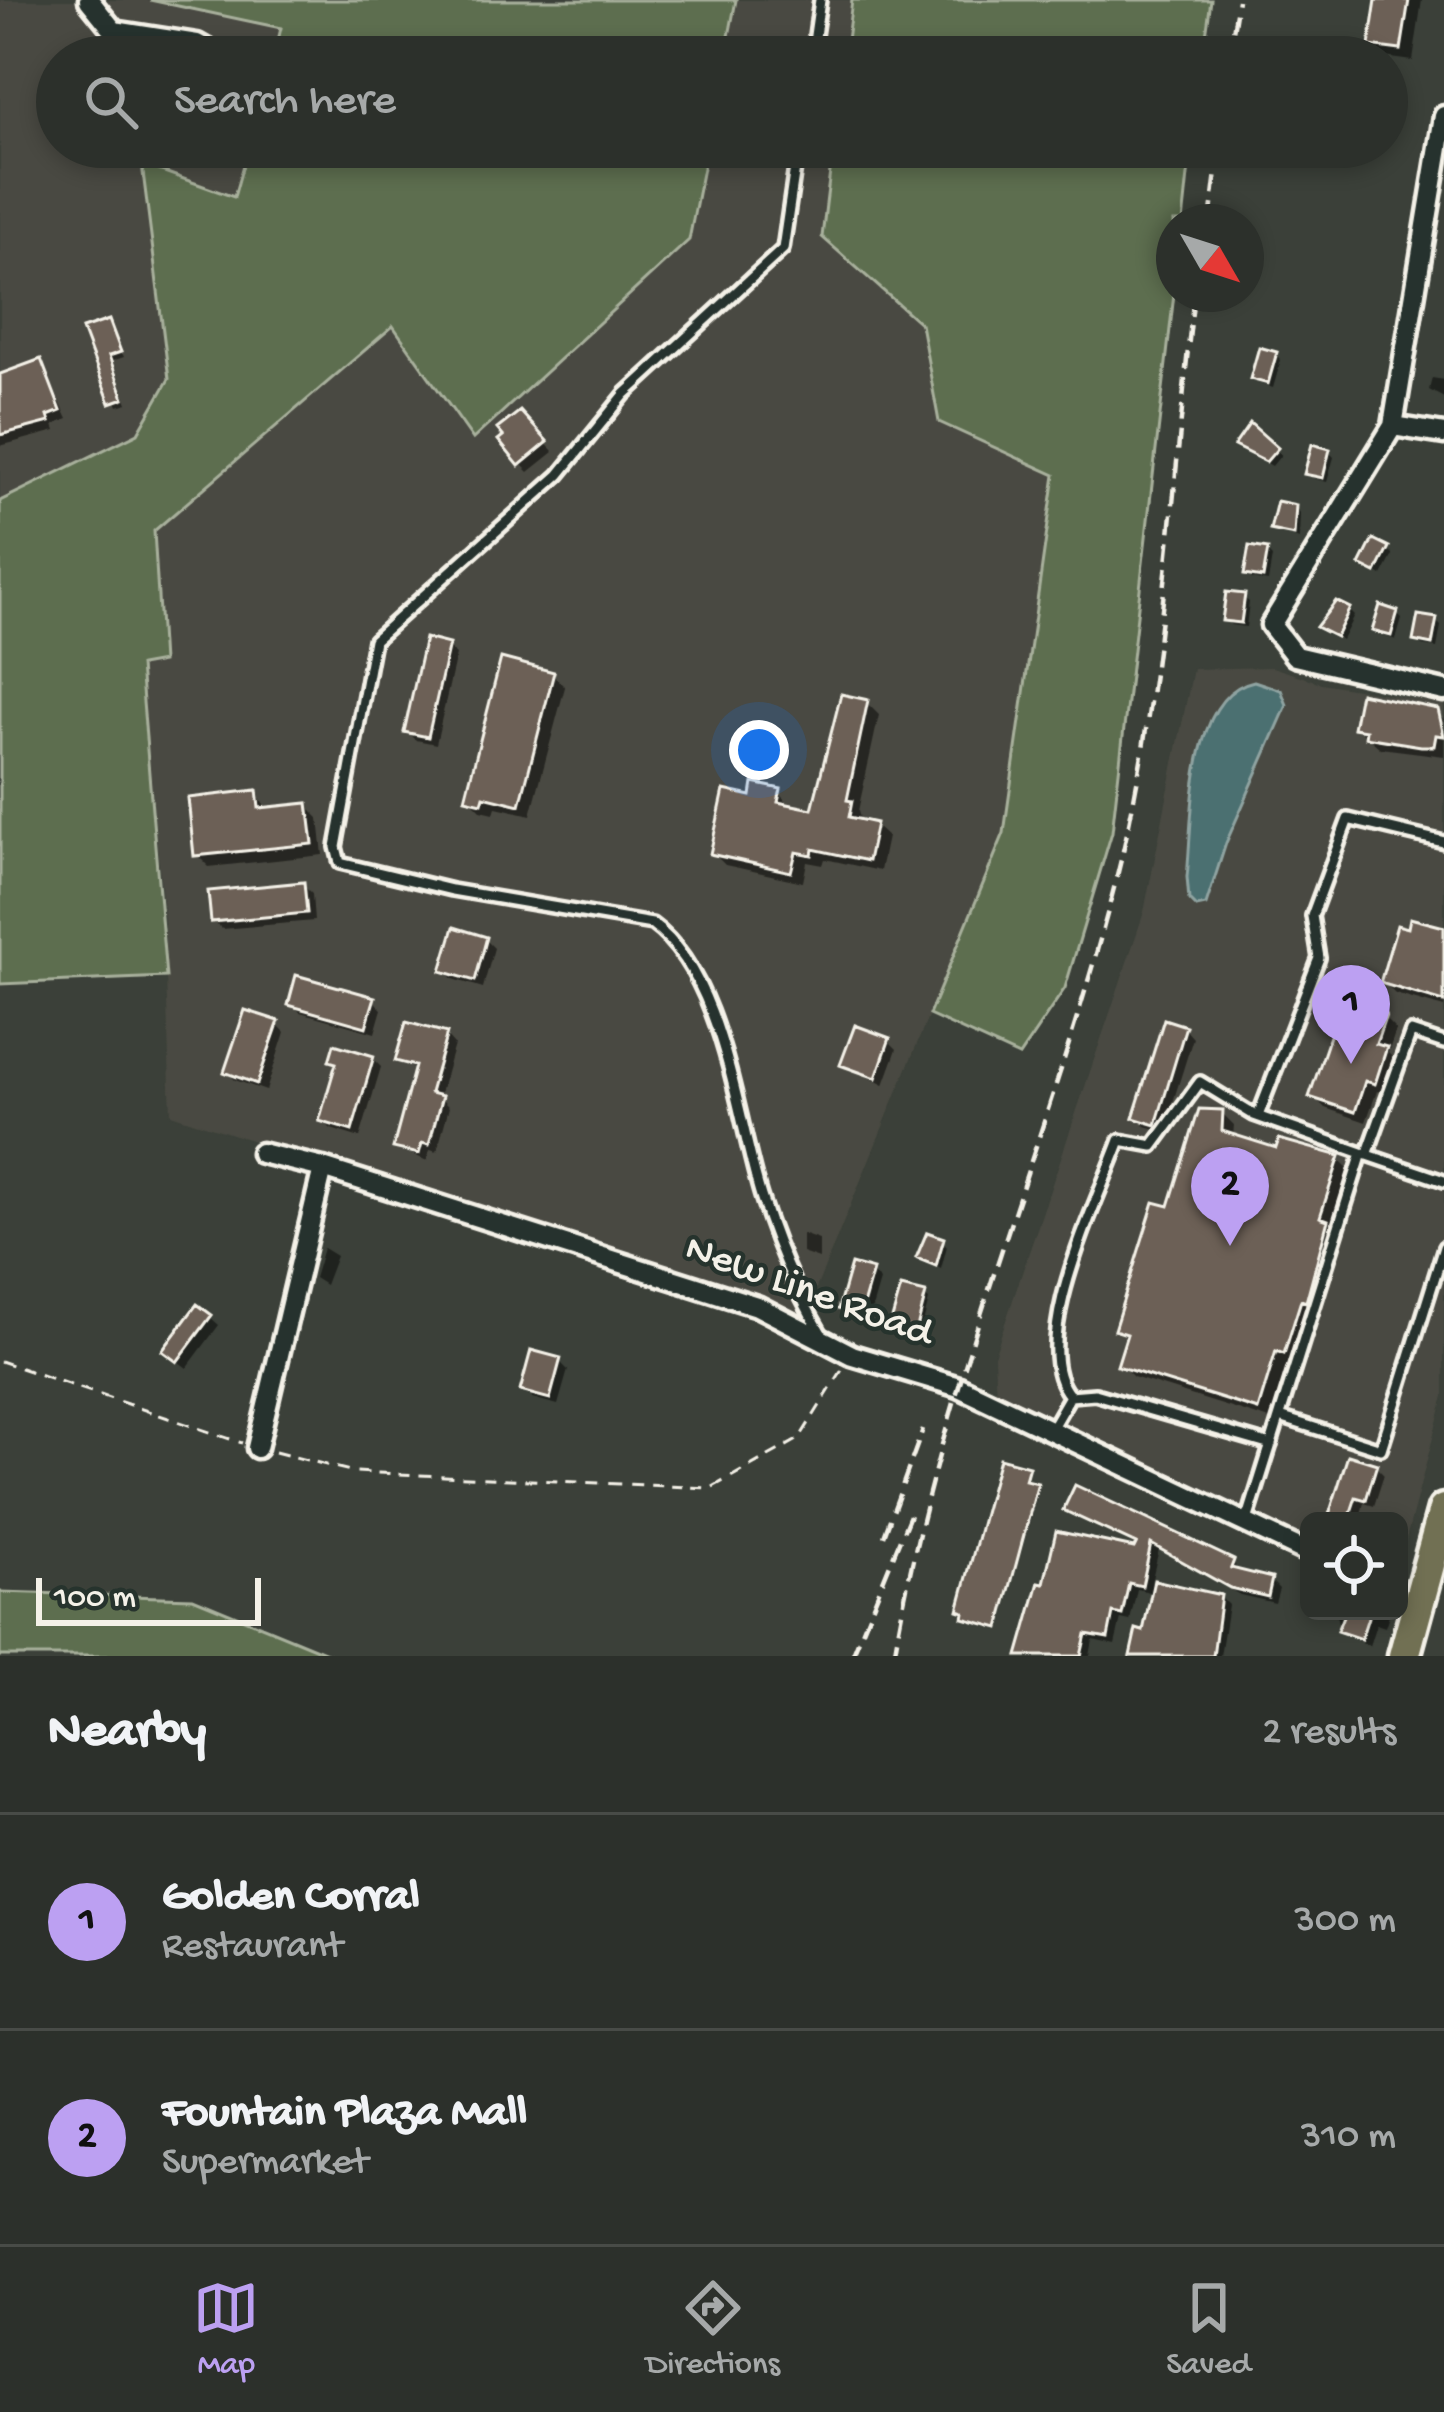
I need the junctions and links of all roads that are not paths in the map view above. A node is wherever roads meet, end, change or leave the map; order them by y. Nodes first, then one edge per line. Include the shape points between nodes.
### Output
1 (89, 0) edge
2 (820, 0) edge
3 (146, 36) edge
4 (815, 36) edge
5 (1444, 116) edge
6 (795, 168) edge
7 (1393, 426) junction
8 (1444, 434) edge
9 (1444, 691) edge
10 (1444, 842) edge
11 (1444, 1043) edge
12 (1258, 1117) junction
13 (261, 1153) dead end
14 (1364, 1154) junction
15 (323, 1168) junction
16 (1444, 1181) edge
17 (1444, 1247) edge
18 (827, 1343) junction
19 (1070, 1396) junction
20 (1280, 1417) junction
21 (1049, 1432) junction
22 (1270, 1445) junction
23 (257, 1448) road end
24 (1444, 1510) edge
25 (1246, 1525) junction
26 (1300, 1549) edge
27 (1410, 1588) edge
28 (1404, 1656) edge

1 - 3 street via 114,31
2 - 4 lane
5 - 7 street
6 - 18 lane via 783,249 625,394 559,475 374,640 336,848 340,863 652,924 672,938 704,992 762,1198 800,1298
7 - 8 street
7 - 9 street via 1271,625 1295,656
10 - 12 lane via 1348,819 1312,916 1319,958
11 - 14 lane via 1411,1032
12 - 14 lane
12 - 19 lane via 1200,1082 1153,1145 1120,1140 1057,1318 1052,1351
13 - 15 street, New Line Road
14 - 16 lane
14 - 20 lane
15 - 18 street, New Line Road via 757,1306
15 - 23 street
17 - 20 lane via 1381,1449
18 - 21 street, New Line Road via 924,1373
19 - 21 lane
19 - 22 lane via 1096,1394
20 - 22 lane
21 - 25 street, New Line Road
22 - 25 lane
24 - 27 main road
25 - 26 street, New Line Road
27 - 28 main road

